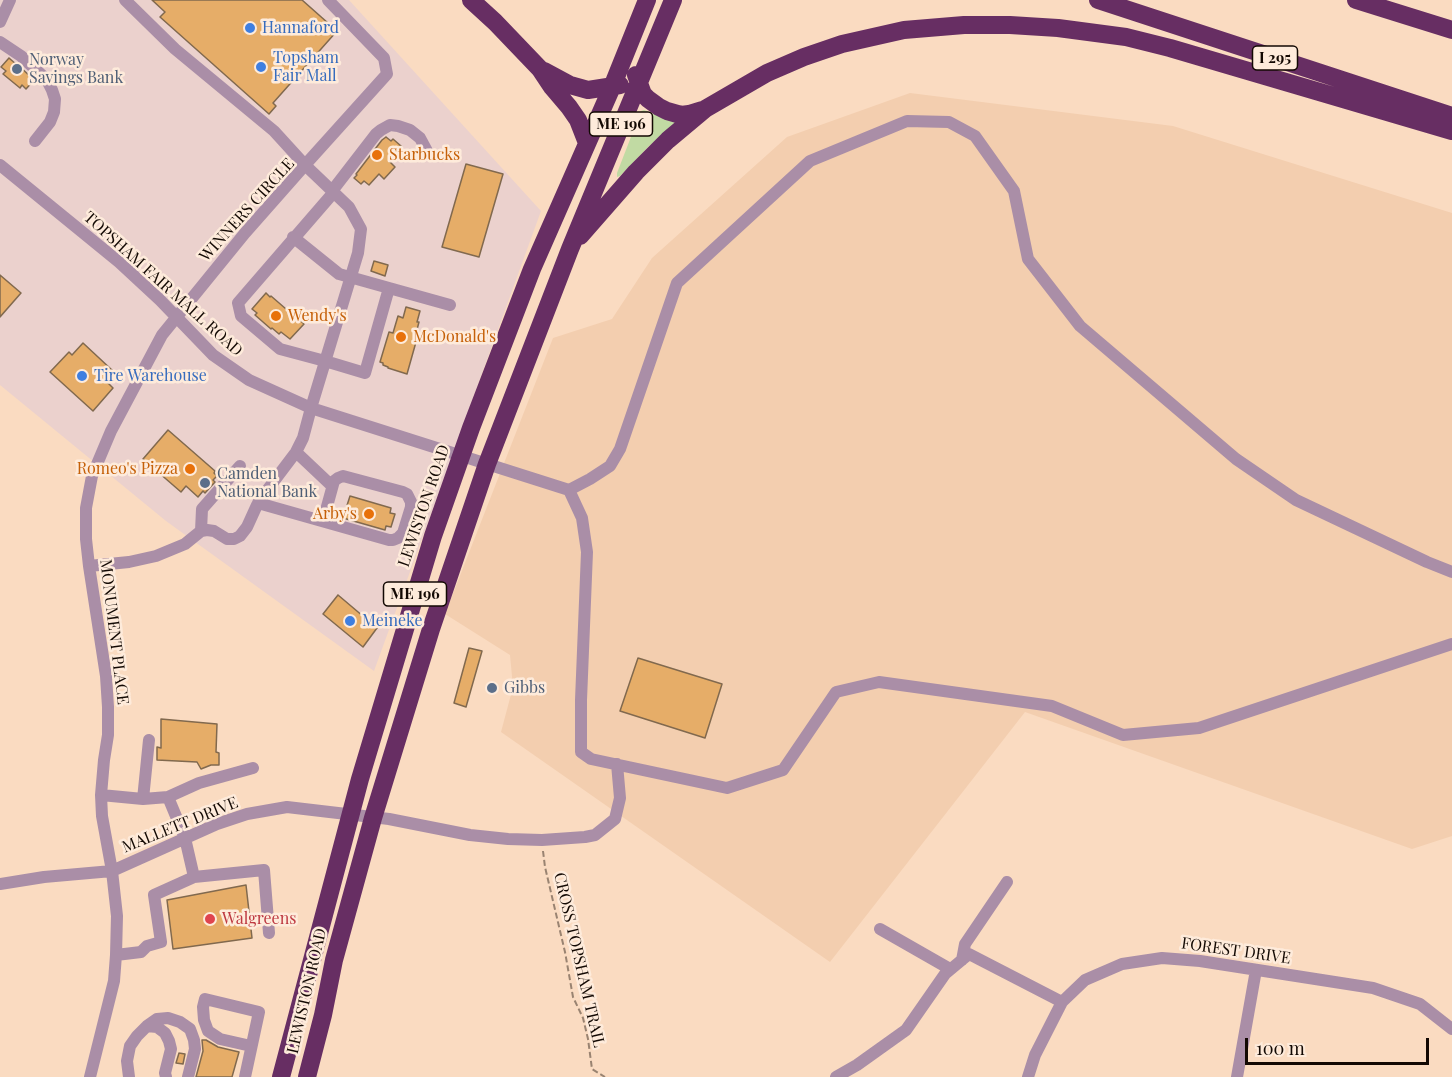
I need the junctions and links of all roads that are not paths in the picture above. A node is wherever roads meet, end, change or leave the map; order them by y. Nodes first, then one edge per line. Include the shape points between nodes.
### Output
1 (10, 0) edge
2 (125, 0) edge
3 (328, 0) edge
4 (471, 0) edge
5 (647, 0) edge
6 (673, 0) edge
7 (1098, 0) edge
8 (1356, 0) edge
9 (1392, 0) edge
10 (0, 22) edge
11 (1429, 23) junction
12 (1452, 30) edge
13 (0, 42) edge
14 (628, 47) junction
15 (540, 69) junction
16 (638, 82) junction
17 (612, 87) junction
18 (705, 110) junction
19 (1452, 116) edge
20 (1452, 131) edge
21 (35, 141) dead end
22 (587, 143) junction
23 (427, 151) dead end
24 (0, 165) edge
25 (305, 165) junction
26 (333, 192) junction
27 (293, 237) junction
28 (570, 249) junction
29 (351, 277) junction
30 (389, 288) junction
31 (450, 305) dead end
32 (176, 316) junction
33 (325, 361) junction
34 (311, 408) junction
35 (296, 452) junction
36 (461, 456) junction
37 (487, 464) junction
38 (240, 466) dead end
39 (332, 486) junction
40 (569, 490) junction
41 (258, 503) junction
42 (322, 521) junction
43 (201, 531) junction
44 (89, 566) junction
45 (1452, 572) edge
46 (1452, 644) edge
47 (148, 740) dead end
48 (617, 764) junction
49 (253, 768) dead end
50 (101, 795) junction
51 (168, 797) junction
52 (143, 799) junction
53 (350, 816) junction
54 (373, 818) junction
55 (185, 838) junction
56 (112, 871) junction
57 (194, 877) junction
58 (1008, 882) dead end
59 (0, 884) edge
60 (880, 928) dead end
61 (269, 933) dead end
62 (116, 956) junction
63 (962, 960) junction
64 (950, 969) junction
65 (1256, 970) junction
66 (1062, 1002) junction
67 (147, 1026) junction
68 (190, 1029) junction
69 (1452, 1029) edge
70 (208, 1031) junction
71 (251, 1046) junction
72 (90, 1077) edge
73 (129, 1077) edge
74 (166, 1077) edge
75 (188, 1077) edge
76 (245, 1077) edge
77 (281, 1077) edge
78 (307, 1077) edge
79 (836, 1077) edge
80 (1028, 1077) edge
81 (1237, 1077) edge

1 - 10 street
2 - 25 street via 175,49 274,131
3 - 25 street via 384,58 387,74
4 - 15 highway
5 - 14 highway, LEWISTON ROAD / ME 196
6 - 16 highway, LEWISTON ROAD / ME 196
7 - 19 highway, I 295
8 - 11 highway
9 - 11 highway
11 - 12 highway
13 - 21 street via 47,80 52,90 54,112
14 - 16 highway
14 - 17 highway, LEWISTON ROAD / ME 196
15 - 17 highway via 577,88
15 - 22 highway via 578,120
16 - 17 highway
16 - 18 highway via 643,94 667,111 681,115
16 - 28 highway, LEWISTON ROAD / ME 196
17 - 22 highway, LEWISTON ROAD / ME 196
18 - 20 highway via 779,67 848,42 919,28 1010,25 1084,31 1148,42
18 - 28 highway via 636,172
22 - 36 highway, LEWISTON ROAD / ME 196 via 532,269
23 - 26 street via 410,130 390,125 381,130
24 - 32 street, TOPSHAM FAIR MALL ROAD via 119,262
25 - 26 street, WINNERS CIRCLE
25 - 32 street, WINNERS CIRCLE
26 - 27 street
26 - 29 street, WINNERS CIRCLE via 349,207 361,229
27 - 29 street via 339,274
27 - 33 street via 238,303 241,316 280,349
28 - 37 highway, LEWISTON ROAD / ME 196
29 - 30 street
29 - 33 street, WINNERS CIRCLE
30 - 31 street
30 - 33 street via 364,373
32 - 34 street, TOPSHAM FAIR MALL ROAD via 225,364 249,380
32 - 44 street, MONUMENT PLACE via 111,431 92,476 86,508
33 - 34 street, WINNERS CIRCLE
34 - 35 street, WINNERS CIRCLE
34 - 36 street, TOPSHAM FAIR MALL ROAD
35 - 39 street
35 - 41 street, WINNERS CIRCLE
36 - 37 street, TOPSHAM FAIR MALL ROAD
36 - 53 highway, LEWISTON ROAD / ME 196 via 372,734
37 - 40 street, TOPSHAM FAIR MALL ROAD
37 - 54 highway, LEWISTON ROAD / ME 196 via 430,629
38 - 43 street via 202,509
39 - 42 street
39 - 42 street via 343,476 403,492 411,507 403,533 393,540
40 - 45 street via 610,466 620,449 677,283 810,161 907,121 949,122 975,136 1014,190 1028,259 1080,326 1236,459 1296,500
40 - 48 street via 582,518 587,552 581,752 591,759
41 - 42 street
41 - 43 street, WINNERS CIRCLE via 247,527 234,539 214,531
43 - 44 street via 156,556
44 - 50 street, MONUMENT PLACE via 108,707
46 - 48 street via 1199,728 1123,735 1052,706 879,682 836,692 783,770 727,788
47 - 52 street
48 - 54 street, MALLETT DRIVE via 620,798 615,819 596,834 571,839 508,839
49 - 51 street via 199,783
50 - 52 street
50 - 56 street, MONUMENT PLACE
51 - 52 street
51 - 55 street
53 - 54 street, MALLETT DRIVE
53 - 55 street, MALLETT DRIVE via 287,807 247,814
53 - 77 highway, LEWISTON ROAD / ME 196
54 - 78 highway, LEWISTON ROAD / ME 196
55 - 56 street, MALLETT DRIVE
55 - 57 street
56 - 59 street, MALLETT DRIVE
56 - 62 street, MONUMENT PLACE
57 - 61 street via 264,870
57 - 62 street via 154,895 161,942 141,952
58 - 63 street via 964,944
60 - 64 street
62 - 72 street, MONUMENT PLACE via 114,981
63 - 64 street
63 - 66 street via 969,954
64 - 79 street via 906,1030
65 - 66 street, FOREST DRIVE via 1162,958 1122,964 1085,980
65 - 69 street, FOREST DRIVE via 1373,988 1420,1004
65 - 81 street
66 - 80 street, FOREST DRIVE via 1035,1054
67 - 68 street via 168,1018
67 - 73 street via 130,1046
67 - 74 street via 157,1027 169,1041
68 - 70 street
68 - 75 street via 195,1049
70 - 71 street via 220,1039
70 - 71 street via 203,1013 205,999 259,1012
71 - 76 street

